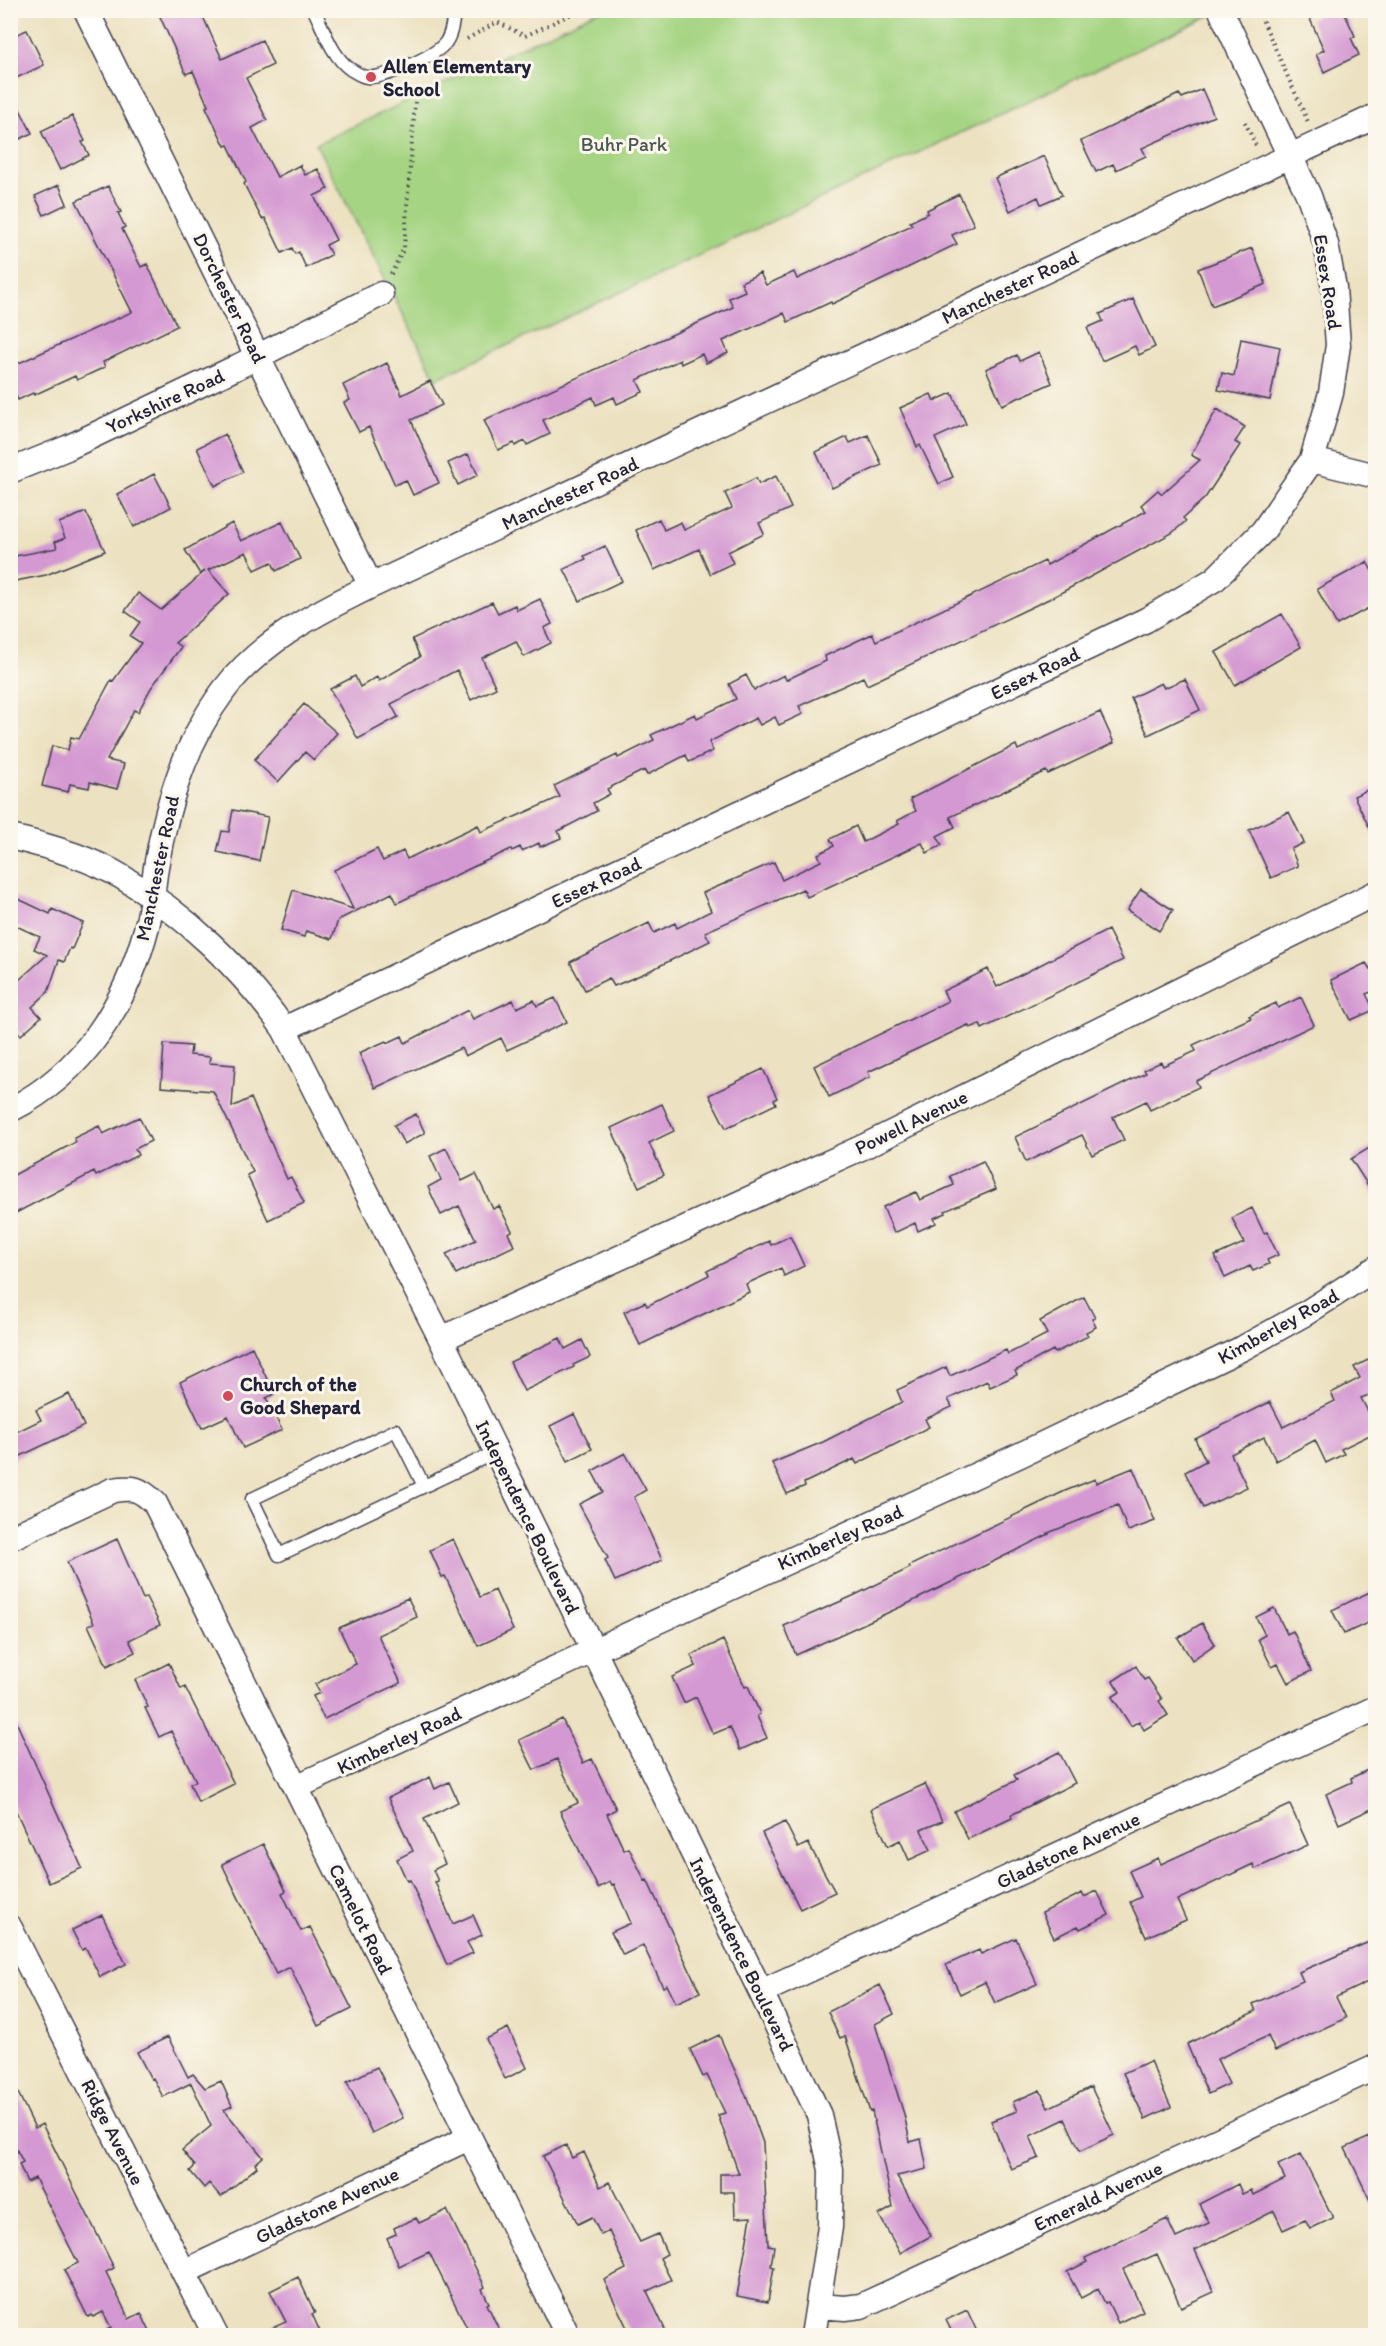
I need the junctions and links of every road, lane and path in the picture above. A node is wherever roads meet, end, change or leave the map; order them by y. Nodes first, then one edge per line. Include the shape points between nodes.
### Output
1 (86, 10) edge
2 (314, 10) edge
3 (454, 10) edge
4 (580, 10) edge
5 (1258, 10) edge
6 (1222, 13) dead end
7 (464, 40) dead end
8 (416, 88) dead end
9 (1376, 116) edge
10 (1311, 128) dead end
11 (1290, 156) junction
12 (381, 294) joint
13 (259, 356) junction
14 (1312, 460) junction
15 (10, 471) edge
16 (1376, 476) edge
17 (372, 586) junction
18 (10, 837) edge
19 (1376, 893) edge
20 (152, 897) junction
21 (284, 1029) junction
22 (10, 1110) edge
23 (1376, 1268) edge
24 (441, 1339) junction
25 (496, 1452) junction
26 (424, 1486) junction
27 (10, 1538) edge
28 (593, 1650) junction
29 (1376, 1708) edge
30 (296, 1787) junction
31 (10, 1928) edge
32 (761, 1992) junction
33 (1376, 2067) edge
34 (470, 2138) junction
35 (184, 2272) junction
36 (818, 2306) junction
37 (216, 2336) edge
38 (567, 2336) edge
39 (813, 2336) edge

1 - 13 street, Dorchester Road
2 - 3 lane via 335,54 366,77 386,75 436,51 446,42
4 - 7 path via 525,36 496,22
5 - 10 path
6 - 11 street, Essex Road
8 - 12 path via 404,248
9 - 11 street, Manchester Road
11 - 14 street, Essex Road via 1326,244 1334,288 1338,345 1331,393
11 - 17 street, Manchester Road
12 - 13 street, Yorkshire Road
13 - 15 street, Yorkshire Road via 67,448
13 - 17 street, Dorchester Road
14 - 16 street
14 - 21 street, Essex Road via 1263,531 1215,579 1146,620
17 - 20 street, Manchester Road via 327,607 286,633 252,659 224,690 197,732 178,776 166,816
18 - 20 street, Independence Boulevard via 39,844 121,876
19 - 24 street, Powell Avenue via 862,1147
20 - 21 street, Independence Boulevard via 232,967
20 - 22 street, Manchester Road via 129,982 115,1009 79,1058 31,1100
21 - 24 street, Independence Boulevard
23 - 28 street, Kimberley Road via 1243,1348 1020,1455
24 - 25 street, Independence Boulevard
25 - 26 lane
25 - 28 street, Independence Boulevard
26 - 26 lane via 396,1430 252,1498 279,1555
27 - 30 street, Camelot Road via 113,1490 141,1491 155,1503
28 - 30 street, Kimberley Road
28 - 32 street, Independence Boulevard
29 - 32 street, Gladstone Avenue
30 - 34 street, Camelot Road
31 - 35 street, Ridge Avenue
32 - 36 street, Independence Boulevard via 819,2115 831,2170 830,2228
33 - 36 street, Emerald Avenue via 861,2306
34 - 35 street, Gladstone Avenue
34 - 38 street, Camelot Road
35 - 37 street, Ridge Avenue
36 - 39 street, Independence Boulevard

